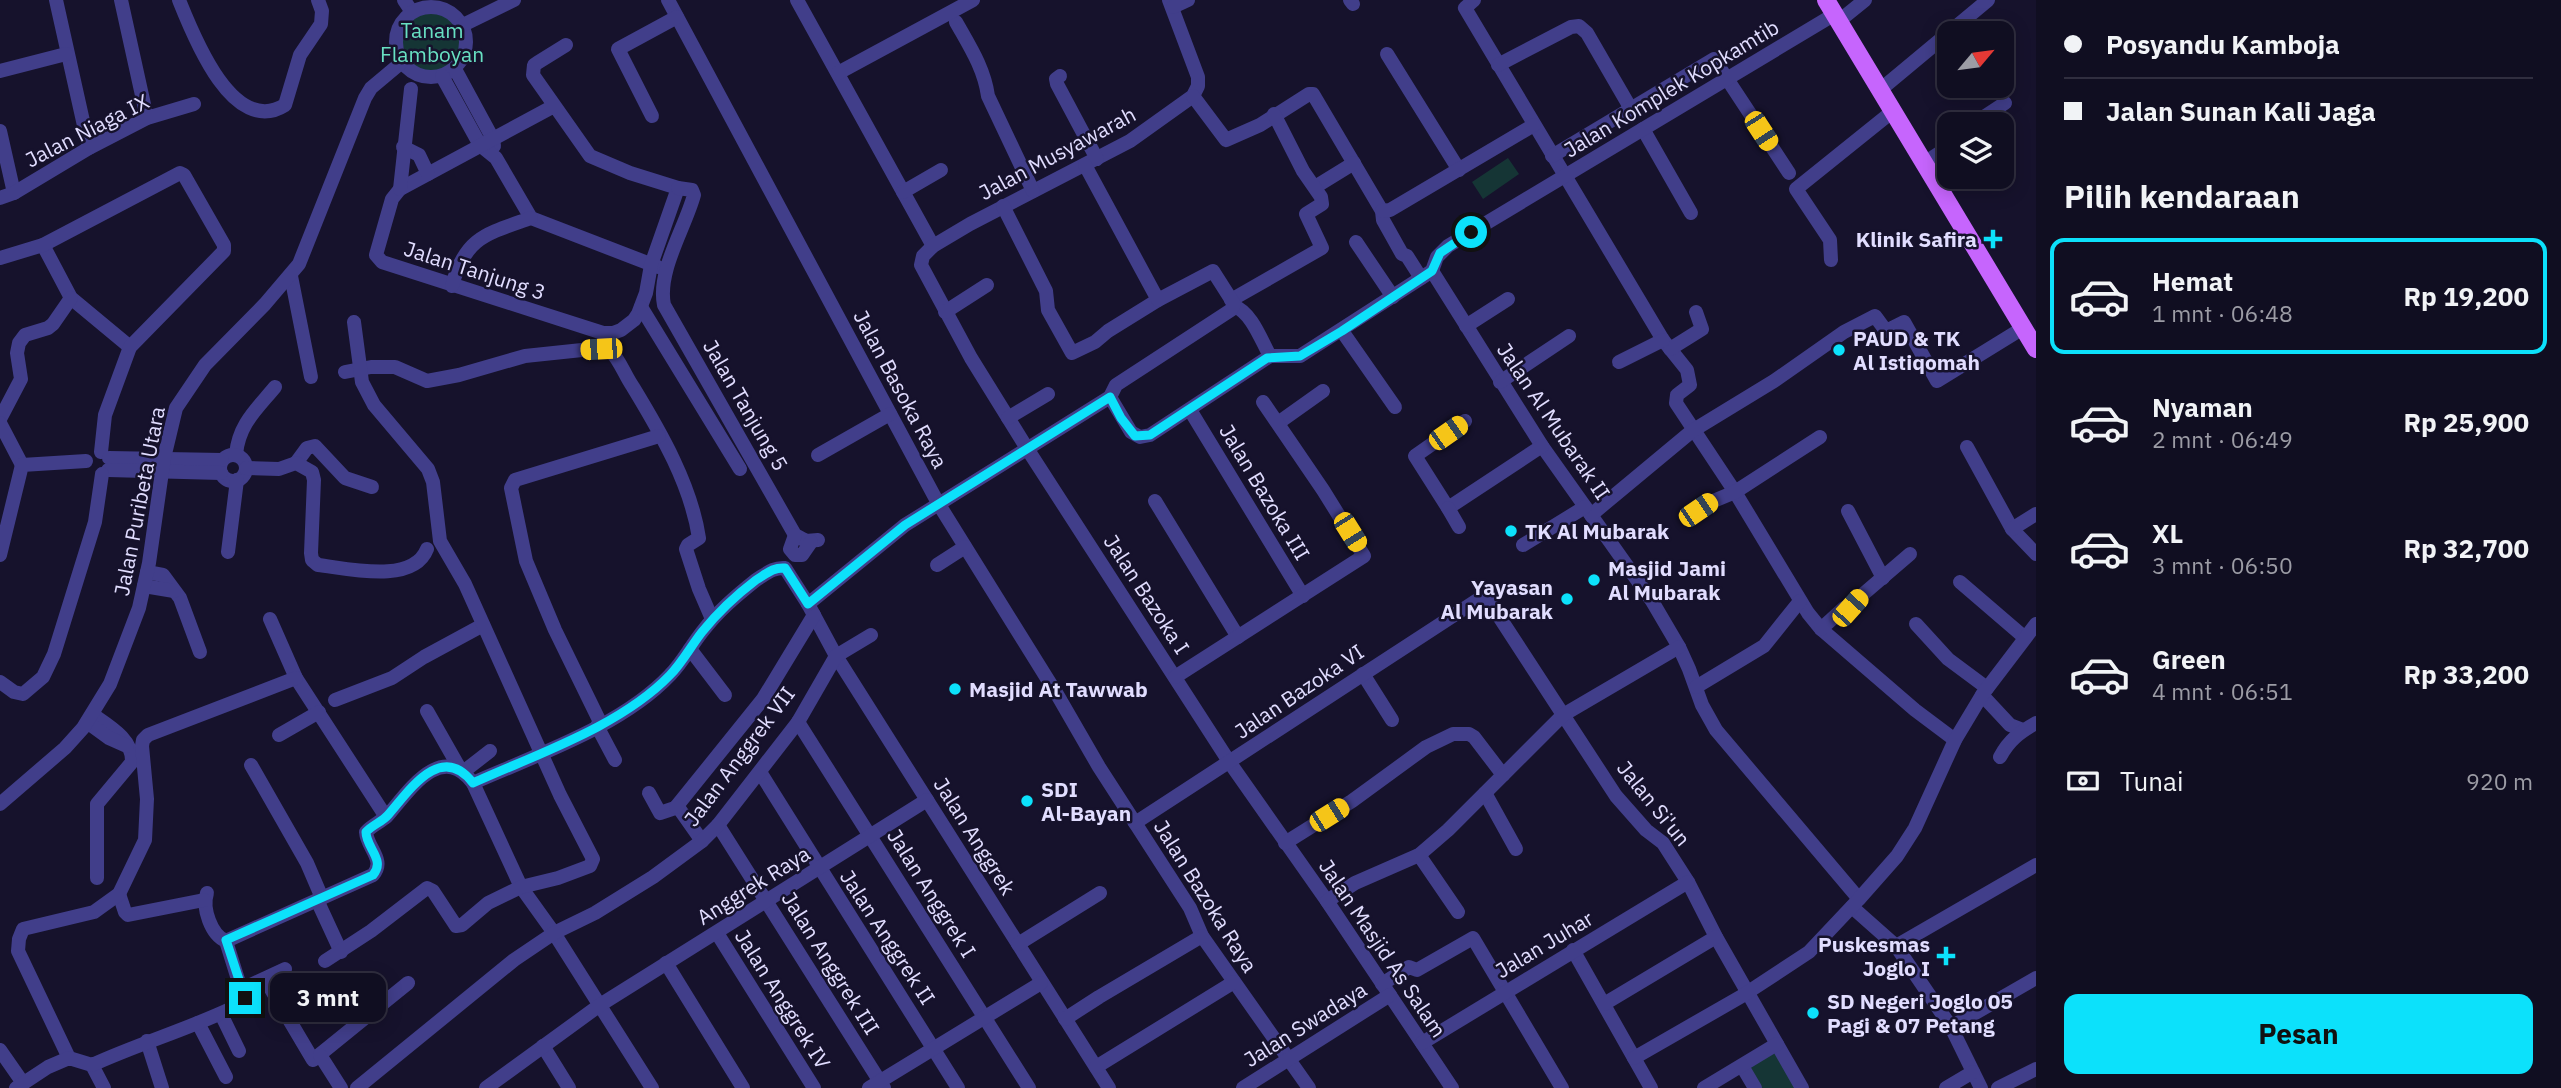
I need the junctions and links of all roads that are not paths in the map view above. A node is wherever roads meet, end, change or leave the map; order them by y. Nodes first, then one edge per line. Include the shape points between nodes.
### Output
1 (55, 0) edge
2 (121, 0) edge
3 (179, 0) edge
4 (318, 0) edge
5 (514, 0) edge
6 (668, 0) edge
7 (797, 0) edge
8 (973, 0) edge
9 (1188, 0) edge
10 (1474, 0) edge
11 (1865, 0) edge
12 (1988, 0) edge
13 (1171, 4) edge
14 (415, 5) edge
15 (1833, 12) edge
16 (677, 17) junction
17 (956, 22) dead end
18 (463, 26) junction
19 (566, 45) dead end
20 (66, 54) junction
21 (1387, 54) dead end
22 (402, 62) junction
23 (1498, 65) junction
24 (0, 71) edge
25 (448, 72) junction
26 (838, 74) junction
27 (1060, 76) dead end
28 (1727, 79) junction
29 (411, 89) dead end
30 (1880, 90) junction
31 (1194, 94) junction
32 (2005, 103) dead end
33 (194, 104) dead end
34 (554, 106) junction
35 (1631, 109) junction
36 (1893, 111) junction
37 (1991, 112) edge
38 (1274, 114) junction
39 (652, 116) dead end
40 (147, 118) junction
41 (1534, 125) junction
42 (1643, 129) junction
43 (0, 131) edge
44 (487, 142) junction
45 (403, 147) junction
46 (89, 148) junction
47 (1937, 154) edge
48 (1552, 156) junction
49 (1091, 162) junction
50 (1354, 163) junction
51 (1924, 163) junction
52 (941, 170) dead end
53 (1459, 170) junction
54 (1789, 173) dead end
55 (428, 174) junction
56 (1567, 175) junction
57 (1315, 187) junction
58 (678, 188) junction
59 (400, 189) junction
60 (903, 191) junction
61 (1033, 191) junction
62 (7, 195) edge
63 (1003, 206) junction
64 (1382, 211) junction
65 (1690, 213) dead end
66 (531, 218) junction
67 (1356, 242) dead end
68 (43, 245) junction
69 (933, 246) junction
70 (0, 258) edge
71 (1831, 260) dead end
72 (651, 265) junction
73 (666, 270) junction
74 (1427, 275) junction
75 (291, 276) junction
76 (988, 285) dead end
77 (452, 286) junction
78 (1393, 297) junction
79 (71, 298) junction
80 (1508, 299) dead end
81 (1158, 300) junction
82 (1232, 303) junction
83 (641, 307) junction
84 (945, 312) junction
85 (1696, 312) dead end
86 (354, 322) dead end
87 (1466, 326) junction
88 (2023, 328) junction
89 (1342, 331) junction
90 (1569, 336) dead end
91 (1667, 344) junction
92 (130, 347) junction
93 (2036, 349) edge
94 (1270, 356) junction
95 (1619, 362) dead end
96 (360, 368) junction
97 (345, 372) dead end
98 (311, 377) dead end
99 (1500, 382) junction
100 (275, 387) dead end
101 (1323, 391) dead end
102 (1048, 394) dead end
103 (1110, 397) junction
104 (1263, 402) dead end
105 (1395, 407) dead end
106 (1190, 411) junction
107 (890, 414) junction
108 (1008, 418) junction
109 (0, 421) edge
110 (1465, 421) dead end
111 (1278, 424) junction
112 (738, 431) junction
113 (1692, 431) junction
114 (659, 436) junction
115 (1820, 437) dead end
116 (723, 440) junction
117 (1542, 446) junction
118 (1967, 447) dead end
119 (1028, 450) junction
120 (818, 455) dead end
121 (86, 461) junction
122 (226, 462) junction
123 (22, 464) junction
124 (105, 464) junction
125 (164, 464) junction
126 (296, 464) junction
127 (246, 468) junction
128 (740, 469) dead end
129 (237, 481) junction
130 (372, 487) dead end
131 (1735, 492) junction
132 (1155, 501) dead end
133 (938, 503) junction
134 (1448, 508) junction
135 (1698, 510) dead end
136 (1588, 511) junction
137 (1848, 511) dead end
138 (2036, 514) edge
139 (1459, 527) dead end
140 (2012, 528) junction
141 (815, 541) dead end
142 (1523, 545) dead end
143 (965, 547) junction
144 (426, 549) dead end
145 (228, 552) dead end
146 (1910, 554) dead end
147 (2036, 554) edge
148 (0, 555) edge
149 (937, 565) dead end
150 (1883, 578) junction
151 (145, 579) junction
152 (1960, 582) dead end
153 (1303, 596) junction
154 (1800, 601) junction
155 (811, 609) junction
156 (270, 620) dead end
157 (712, 620) junction
158 (1916, 624) dead end
159 (2036, 624) edge
160 (484, 625) junction
161 (1821, 629) junction
162 (871, 635) dead end
163 (1238, 637) junction
164 (2024, 637) junction
165 (1679, 647) junction
166 (690, 649) junction
167 (200, 652) dead end
168 (836, 656) junction
169 (1363, 674) junction
170 (1175, 677) junction
171 (296, 678) junction
172 (0, 682) edge
173 (1696, 687) junction
174 (1984, 692) junction
175 (725, 695) dead end
176 (335, 701) dead end
177 (427, 711) dead end
178 (318, 712) junction
179 (92, 713) junction
180 (1563, 715) junction
181 (1392, 720) dead end
182 (797, 722) junction
183 (599, 725) junction
184 (2029, 727) edge
185 (279, 735) dead end
186 (1955, 740) junction
187 (135, 746) junction
188 (490, 751) dead end
189 (541, 752) junction
190 (2000, 757) dead end
191 (615, 760) dead end
192 (1230, 763) junction
193 (250, 765) dead end
194 (760, 772) junction
195 (465, 774) junction
196 (1503, 775) junction
197 (649, 793) dead end
198 (1485, 793) junction
199 (927, 800) junction
200 (0, 804) edge
201 (676, 807) junction
202 (386, 817) junction
203 (1135, 823) junction
204 (718, 825) junction
205 (871, 836) junction
206 (702, 841) junction
207 (1285, 843) junction
208 (1516, 849) dead end
209 (1419, 855) junction
210 (2036, 864) edge
211 (820, 868) junction
212 (97, 878) dead end
213 (1688, 882) junction
214 (521, 887) junction
215 (1100, 893) dead end
216 (119, 894) junction
217 (320, 899) junction
218 (768, 901) junction
219 (1327, 901) junction
220 (1856, 903) junction
221 (1458, 912) dead end
222 (554, 933) junction
223 (717, 933) junction
224 (1202, 936) junction
225 (1716, 937) junction
226 (226, 941) junction
227 (1018, 944) junction
228 (1896, 946) junction
229 (1573, 950) junction
230 (341, 952) junction
231 (324, 961) dead end
232 (666, 963) junction
233 (285, 969) dead end
234 (2036, 978) edge
235 (265, 979) junction
236 (1234, 982) junction
237 (408, 983) dead end
238 (1041, 983) junction
239 (242, 989) junction
240 (1386, 990) junction
241 (1507, 992) junction
242 (1749, 992) junction
243 (1604, 1004) junction
244 (600, 1005) junction
245 (221, 1014) junction
246 (986, 1018) junction
247 (1065, 1020) junction
248 (198, 1023) junction
249 (1951, 1027) junction
250 (147, 1041) junction
251 (1422, 1043) junction
252 (1777, 1044) junction
253 (543, 1046) junction
254 (934, 1049) junction
255 (0, 1050) edge
256 (239, 1051) dead end
257 (320, 1055) junction
258 (69, 1058) junction
259 (1634, 1058) junction
260 (1286, 1060) junction
261 (92, 1065) junction
262 (1742, 1066) junction
263 (1096, 1067) junction
264 (2036, 1069) edge
265 (1973, 1072) junction
266 (226, 1077) dead end
267 (501, 1083) edge
268 (20, 1086) edge
269 (878, 1086) edge
270 (104, 1088) edge
271 (162, 1088) edge
272 (341, 1088) edge
273 (357, 1088) edge
274 (486, 1088) edge
275 (569, 1088) edge
276 (652, 1088) edge
277 (743, 1088) edge
278 (814, 1088) edge
279 (958, 1088) edge
280 (1029, 1088) edge
281 (1109, 1088) edge
282 (1243, 1088) edge
283 (1301, 1088) edge
284 (1309, 1088) edge
285 (1451, 1088) edge
286 (1562, 1088) edge
287 (1651, 1088) edge
288 (1704, 1088) edge
289 (1755, 1088) edge
290 (1802, 1088) edge
291 (1946, 1088) edge
292 (1981, 1088) edge
293 (1998, 1088) edge

1 - 20 street
2 - 40 street
3 - 4 street via 212,70 228,92 253,111 285,105 300,55 321,24
5 - 18 street
6 - 16 street, Jalan Basoka Raya
7 - 26 street
8 - 26 street
9 - 13 street
10 - 23 street via 1465,8
11 - 15 street, Jalan Komplek Kopkamtib
12 - 30 street
13 - 31 street via 1198,77
14 - 18 street via 446,10
14 - 22 street via 397,35
15 - 28 street, Jalan Komplek Kopkamtib
15 - 30 main road
16 - 39 street via 618,49
16 - 107 street, Jalan Basoka Raya
17 - 61 street via 979,63 988,96
18 - 25 street via 465,53
19 - 34 street via 533,69
20 - 24 street
20 - 46 street
21 - 53 street
22 - 25 street via 420,76 432,78
22 - 75 street, Jalan Puribeta Utara via 365,97
23 - 35 street via 1579,26
23 - 41 street
25 - 44 street
26 - 60 street
27 - 49 street via 1057,84
28 - 35 street, Jalan Komplek Kopkamtib via 1714,59
28 - 42 street, Jalan Komplek Kopkamtib
28 - 54 street
29 - 45 street
30 - 36 main road
31 - 38 street via 1224,140
31 - 49 street, Jalan Musyawarah via 1157,123
32 - 37 street
33 - 40 street, Jalan Niaga IX
34 - 44 street
34 - 58 street via 590,156
35 - 48 street, Jalan Komplek Kopkamtib
36 - 51 main road
36 - 71 street via 1796,188 1830,240
38 - 50 street, Jalan Al Mubarak II via 1314,94
38 - 57 street
40 - 46 street, Jalan Niaga IX
41 - 48 street
41 - 53 street
42 - 56 street, Jalan Komplek Kopkamtib
42 - 65 street
43 - 62 street
44 - 55 street
44 - 66 street
45 - 55 street via 419,155
45 - 59 street
46 - 62 street, Jalan Niaga IX
47 - 51 street
48 - 56 street
49 - 61 street, Jalan Musyawarah
49 - 81 street
50 - 57 street
50 - 64 street, Jalan Al Mubarak II
51 - 88 main road
52 - 60 street
53 - 64 street
55 - 59 street
56 - 74 street via 1448,246
56 - 91 street
57 - 82 street via 1322,204 1307,214 1322,248
58 - 72 street
58 - 73 street, Jalan Tanjung 5 via 692,190 694,195
59 - 77 street, Jalan Tanjung 3 via 376,255 382,262
60 - 69 street
61 - 63 street, Jalan Musyawarah
63 - 69 street, Jalan Musyawarah
63 - 81 street via 1072,353
64 - 74 street, Jalan Al Mubarak II via 1402,254
66 - 72 street
66 - 77 street via 480,238 458,263
67 - 78 street
68 - 70 street
68 - 79 street
68 - 92 street via 177,174 184,175 225,245 224,251
69 - 84 street, Jalan Bazoka I via 921,265
72 - 73 street
72 - 83 street
73 - 112 street, Jalan Tanjung 5 via 664,304
74 - 78 street
74 - 87 street, Jalan Al Mubarak II
75 - 98 street
75 - 125 street, Jalan Puribeta Utara via 205,365 180,400
76 - 84 street
77 - 83 street, Jalan Tanjung 3 via 603,333 621,330
78 - 89 street
79 - 92 street
79 - 109 street via 53,324 25,335 19,343 21,379
80 - 87 street
81 - 82 street via 1213,271
82 - 94 street via 1251,322
82 - 103 street via 1231,310 1116,385
83 - 116 street, Jalan Tanjung 5
84 - 108 street, Jalan Bazoka I
85 - 91 street via 1702,329
86 - 96 street
87 - 99 street, Jalan Al Mubarak II
88 - 93 main road
88 - 113 street via 1937,381 1903,322 1885,331 1875,316
89 - 94 street via 1300,356
89 - 105 street
90 - 99 street
91 - 95 street
91 - 113 street via 1690,379 1690,385 1675,398
92 - 124 street via 105,415
94 - 106 street
96 - 97 street
96 - 114 street via 395,367 426,381 525,356 610,351 622,364
96 - 160 street via 374,405 428,469 440,541
99 - 117 street, Jalan Al Mubarak II
100 - 122 street via 244,425
101 - 111 street
102 - 108 street
103 - 106 street via 1131,432 1140,437
103 - 119 street
104 - 111 street
106 - 153 street, Jalan Bazoka III
107 - 120 street
107 - 133 street, Jalan Basoka Raya
108 - 119 street, Jalan Bazoka I
109 - 123 street
110 - 134 street via 1415,456
111 - 153 street via 1363,554
112 - 116 street
112 - 141 street, Jalan Tanjung 5 via 795,535
113 - 131 street
113 - 136 street
114 - 157 street via 694,511 699,538 687,549
114 - 183 street via 515,480 511,488 526,561
115 - 131 street
116 - 128 street, Jalan Tanjung 5
117 - 134 street
117 - 136 street, Jalan Al Mubarak II
118 - 140 street
119 - 133 street
119 - 170 street, Jalan Bazoka I
121 - 123 street
121 - 124 street via 93,452
121 - 124 street via 90,472
122 - 125 street
122 - 127 street via 243,459
122 - 129 street via 225,478
123 - 148 street
124 - 125 street
124 - 172 street via 95,522 43,677 23,694
125 - 151 street, Jalan Puribeta Utara
126 - 127 street via 279,469
126 - 130 street via 307,448 314,446 345,478
126 - 144 street via 312,472 314,480 311,553 315,563 387,573 418,561
127 - 129 street
129 - 145 street
131 - 135 street
131 - 154 street
132 - 163 street
133 - 143 street, Jalan Basoka Raya
133 - 155 street via 905,525
134 - 139 street
136 - 142 street
136 - 165 street, Jalan Al Mubarak II
137 - 150 street
138 - 140 street
140 - 147 street
143 - 149 street
143 - 203 street, Jalan Basoka Raya
146 - 150 street
150 - 161 street
151 - 167 street via 180,598
151 - 179 street, Jalan Puribeta Utara via 124,652
152 - 164 street
153 - 163 street
154 - 161 street
154 - 173 street via 1764,646
155 - 157 street, Jalan Anggrek via 785,568 777,567 732,598
155 - 168 street, Jalan Anggrek
155 - 201 street via 762,699
156 - 171 street
157 - 166 street
158 - 174 street
159 - 164 street
160 - 176 street via 392,678
160 - 189 street
161 - 186 street
162 - 168 street
163 - 170 street
164 - 174 street
165 - 173 street, Jalan Al Mubarak II
165 - 180 street
166 - 175 street
166 - 183 street via 647,697
168 - 182 street, Jalan Anggrek VII
168 - 199 street, Jalan Anggrek
169 - 180 street, Jalan Bazoka VI via 1486,596
169 - 181 street
169 - 192 street, Jalan Bazoka VI
170 - 192 street, Jalan Bazoka I
171 - 178 street
171 - 187 street via 148,734
173 - 220 street, Jalan Al Mubarak II via 1716,730
174 - 184 street via 2010,725
174 - 186 street
177 - 195 street
178 - 185 street
178 - 202 street
179 - 187 street
179 - 187 street via 116,742
179 - 200 street, Jalan Puribeta Utara via 65,748
180 - 196 street
180 - 213 street, Jalan Si'un via 1616,796 1663,843
182 - 194 street, Jalan Anggrek VII
182 - 205 street, Jalan Anggrek I
183 - 189 street
183 - 191 street
184 - 190 street via 2007,743
186 - 220 street via 1897,856
187 - 212 street via 132,762 97,804
187 - 216 street via 147,809 145,840
188 - 195 street
189 - 195 street
189 - 214 street via 593,859 590,866
192 - 203 street, Jalan Bazoka VI
192 - 207 street, Jalan Masjid As Salam
193 - 217 street via 307,863
194 - 204 street, Jalan Anggrek VII
194 - 211 street, Jalan Anggrek II
195 - 202 street via 445,766 433,771 416,781
195 - 214 street
196 - 198 street
196 - 207 street via 1474,737 1461,733 1443,737
197 - 201 street via 660,813
198 - 208 street
198 - 209 street
199 - 205 street, Anggrek Raya
199 - 227 street, Jalan Anggrek
201 - 206 street
202 - 217 street via 366,832 377,871
203 - 224 street, Jalan Bazoka Raya via 1196,918
204 - 206 street, Jalan Anggrek VII
204 - 218 street, Jalan Anggrek III
205 - 211 street, Anggrek Raya
205 - 246 street, Jalan Anggrek I
206 - 222 street, Jalan Anggrek VII via 653,877
207 - 219 street, Jalan Masjid As Salam
209 - 219 street via 1355,883
209 - 221 street
210 - 228 street
211 - 218 street, Anggrek Raya
211 - 254 street, Jalan Anggrek II
213 - 225 street, Jalan Si'un
213 - 229 street, Jalan Juhar
214 - 222 street
214 - 230 street via 456,926 427,888
215 - 227 street
216 - 226 street via 128,915 206,897 211,926
216 - 258 street via 94,912 27,927 20,934 19,951
217 - 226 street
217 - 230 street
218 - 223 street, Anggrek Raya
218 - 269 street, Jalan Anggrek III
219 - 240 street, Jalan Masjid As Salam
220 - 228 street, Jalan Al Mubarak II
220 - 242 street via 1809,952
222 - 244 street
222 - 273 street, Jalan Anggrek VII via 514,960
223 - 232 street, Anggrek Raya
223 - 278 street, Jalan Anggrek IV
224 - 236 street, Jalan Bazoka Raya
224 - 247 street
225 - 242 street, Jalan Si'un
225 - 243 street
226 - 239 street
227 - 238 street, Jalan Anggrek
228 - 249 street, Jalan Al Mubarak II
229 - 241 street, Jalan Juhar
229 - 243 street
230 - 231 street
232 - 244 street, Anggrek Raya
232 - 277 street
233 - 235 street
234 - 249 street
235 - 239 street
235 - 257 street via 312,1060
236 - 260 street, Jalan Bazoka Raya
236 - 263 street
237 - 257 street
238 - 246 street
238 - 247 street, Jalan Anggrek
239 - 245 street via 245,1002
240 - 241 street, Jalan Swadaya via 1409,967 1417,970 1473,938
240 - 251 street, Jalan Masjid As Salam
240 - 260 street, Jalan Swadaya
241 - 251 street, Jalan Juhar
241 - 286 street
242 - 252 street, Jalan Si'un
242 - 259 street
243 - 259 street
244 - 253 street, Anggrek Raya
244 - 276 street
245 - 248 street
245 - 256 street
246 - 254 street
246 - 280 street, Jalan Anggrek I
247 - 263 street, Jalan Anggrek
248 - 250 street
248 - 266 street
249 - 265 street, Jalan Al Mubarak II
250 - 261 street
250 - 271 street
251 - 285 street, Jalan Masjid As Salam
252 - 262 street
252 - 290 street, Jalan Si'un
253 - 267 street, Anggrek Raya
253 - 275 street
254 - 269 street
254 - 279 street, Jalan Anggrek II
255 - 268 street
257 - 272 street
258 - 261 street
258 - 268 street
259 - 287 street
260 - 282 street, Jalan Swadaya
260 - 283 street
260 - 284 street
261 - 270 street
262 - 288 street
262 - 289 street
263 - 281 street, Jalan Anggrek
264 - 293 street
265 - 291 street
265 - 292 street, Jalan Al Mubarak II
267 - 274 street, Anggrek Raya

